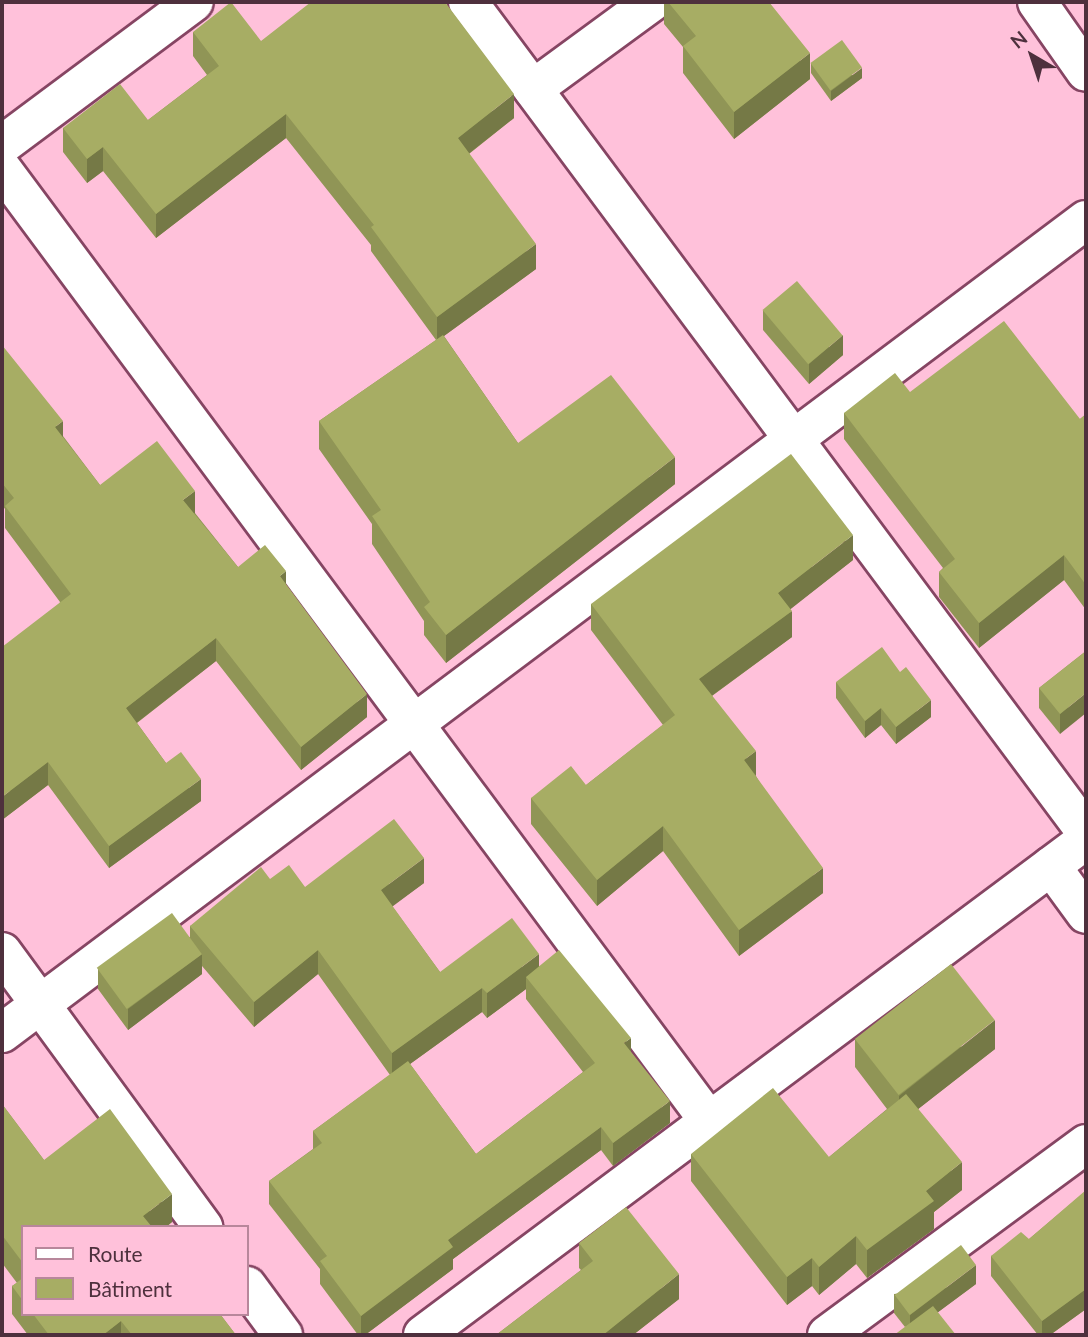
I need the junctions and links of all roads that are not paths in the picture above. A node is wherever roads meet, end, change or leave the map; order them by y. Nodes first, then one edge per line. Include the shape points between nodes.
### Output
1 (194, 2) edge
2 (468, 2) edge
3 (652, 2) edge
4 (1037, 2) edge
5 (1086, 72) edge
6 (533, 89) junction
7 (2, 145) edge
8 (2, 169) edge
9 (1086, 220) edge
10 (794, 439) junction
11 (414, 724) junction
12 (1086, 832) edge
13 (1086, 840) edge
14 (1051, 866) junction
15 (1086, 914) edge
16 (2, 952) edge
17 (40, 1004) junction
18 (2, 1033) edge
19 (709, 1121) junction
20 (1086, 1144) edge
21 (202, 1225) edge
22 (248, 1287) edge
23 (283, 1335) edge
24 (423, 1335) edge
25 (827, 1335) edge

1 - 7 street
2 - 6 street
3 - 6 street
4 - 5 street
6 - 10 street
8 - 11 street
9 - 10 street
10 - 11 street
10 - 12 street
11 - 17 street
11 - 19 street
13 - 14 street
14 - 15 street
14 - 19 street
16 - 17 street
17 - 18 street
17 - 21 street
19 - 24 street
20 - 25 street
22 - 23 street

